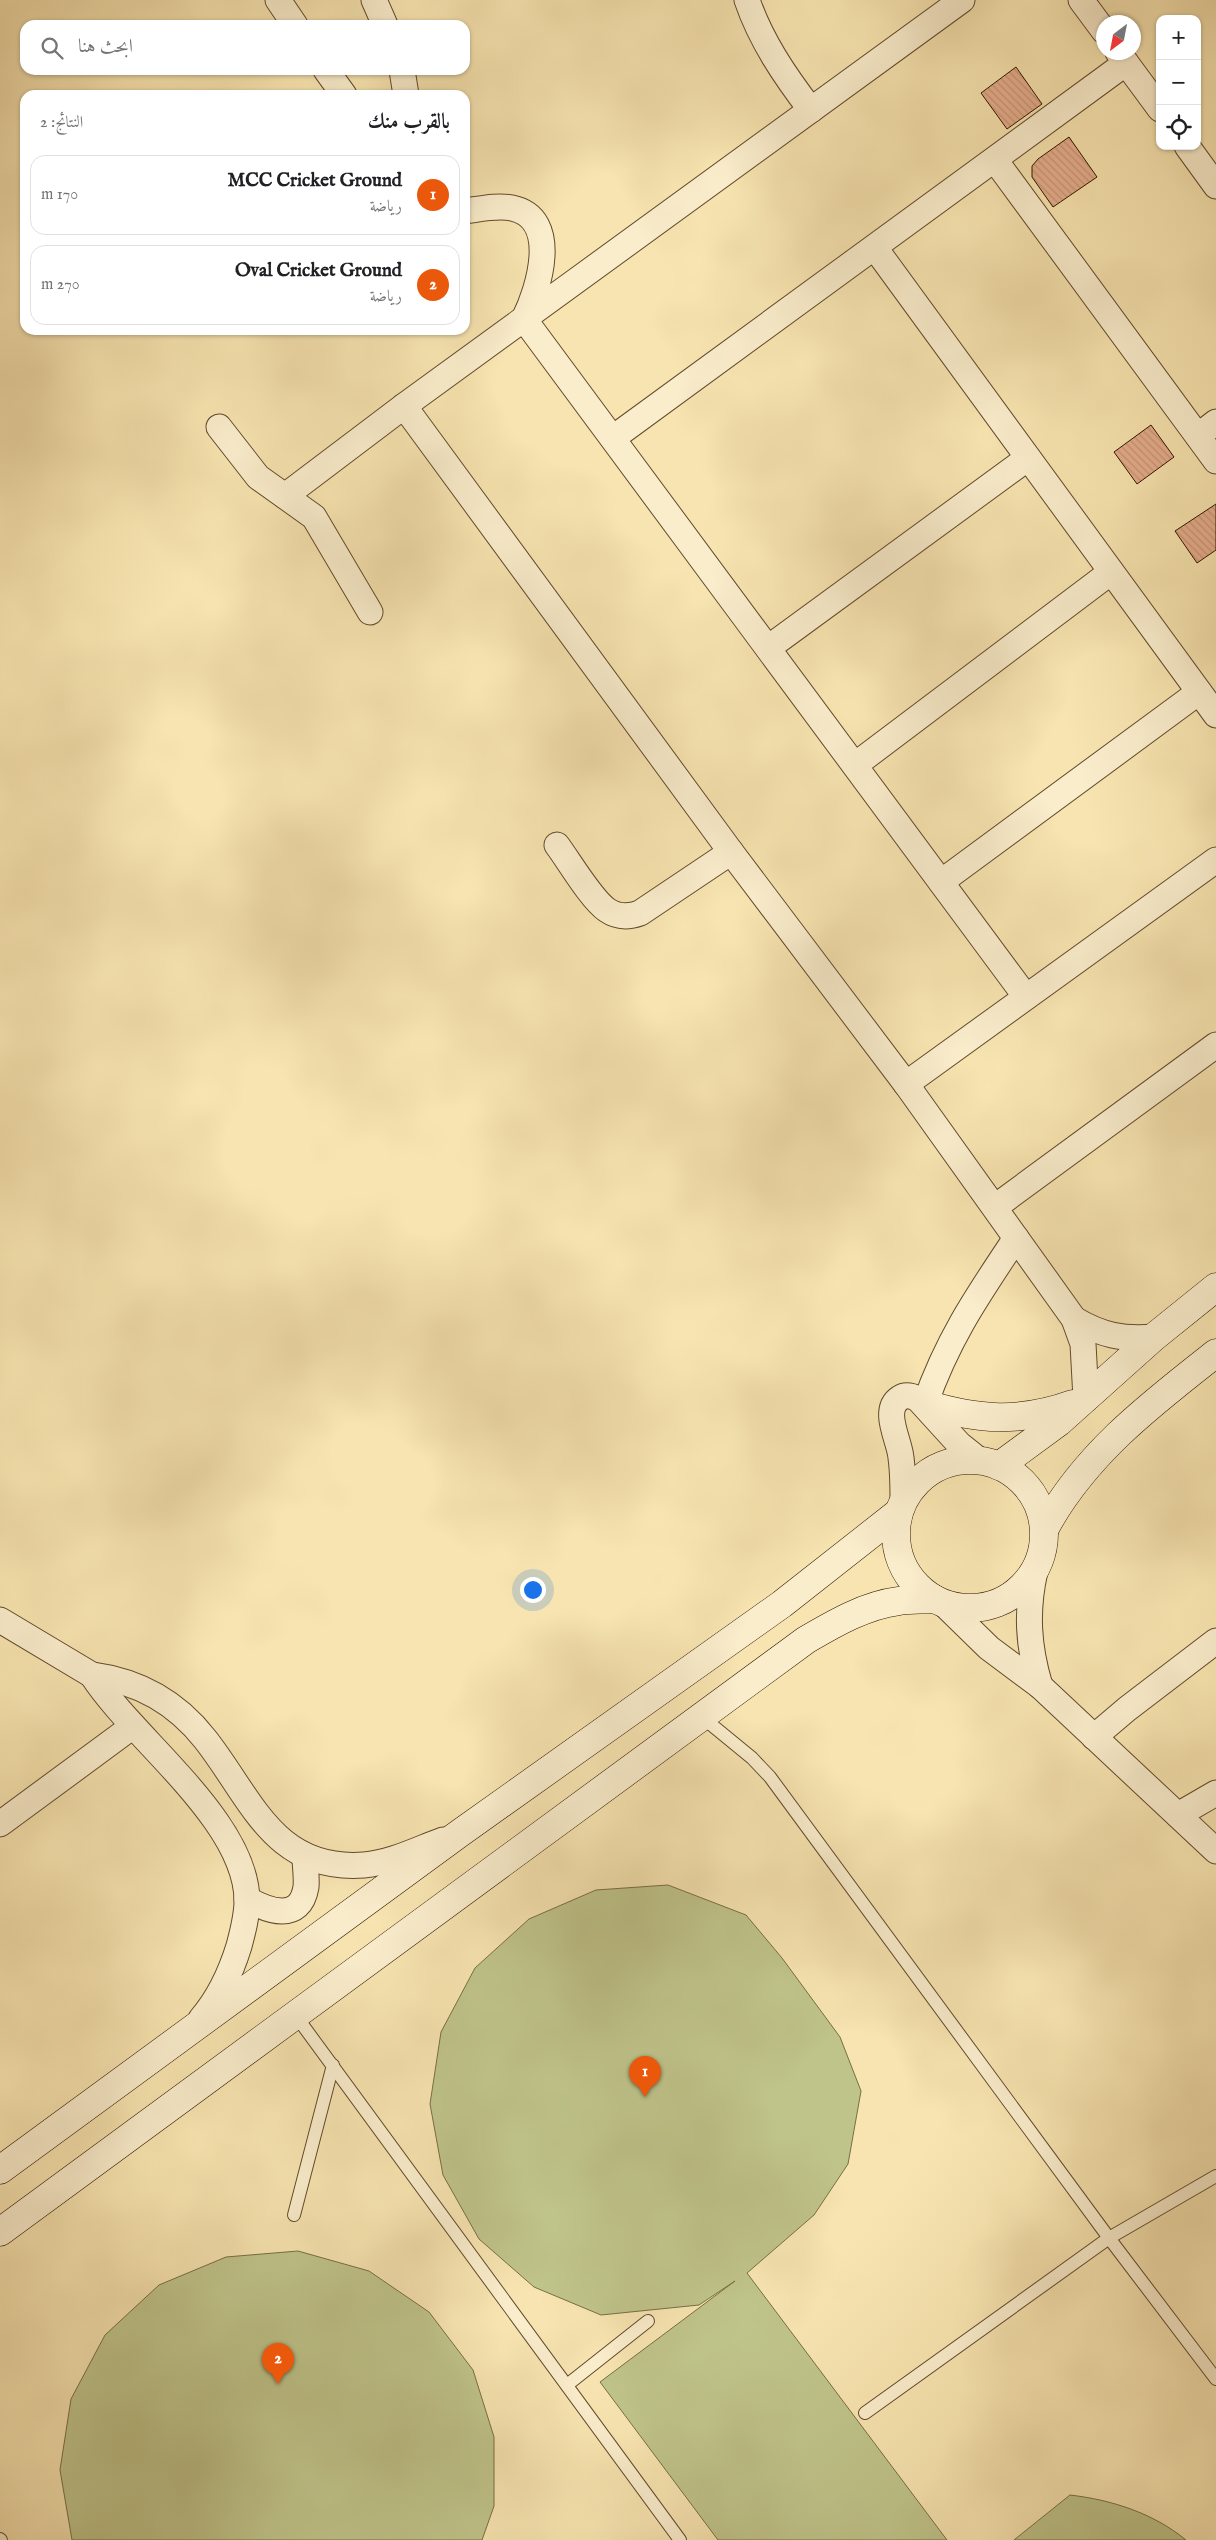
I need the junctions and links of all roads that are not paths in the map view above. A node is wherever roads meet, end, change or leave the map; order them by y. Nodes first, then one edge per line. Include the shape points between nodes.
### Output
1 (278, 0) edge
2 (374, 0) edge
3 (747, 0) edge
4 (962, 0) edge
5 (1081, 0) edge
6 (292, 20) edge
7 (383, 20) edge
8 (1096, 21) edge
9 (1120, 60) edge
10 (1123, 60) edge
11 (330, 75) edge
12 (403, 75) edge
13 (340, 90) edge
14 (405, 90) edge
15 (1157, 105) edge
16 (810, 110) junction
17 (1190, 150) edge
18 (995, 160) junction
19 (1216, 186) edge
20 (470, 210) edge
21 (875, 248) junction
22 (524, 318) junction
23 (404, 406) junction
24 (219, 427) dead end
25 (1207, 429) edge
26 (613, 438) junction
27 (1028, 458) junction
28 (1216, 461) edge
29 (285, 496) junction
30 (1111, 572) junction
31 (370, 612) dead end
32 (768, 648) junction
33 (1199, 692) junction
34 (1216, 715) edge
35 (855, 765) junction
36 (557, 844) dead end
37 (731, 852) junction
38 (1216, 860) edge
39 (941, 882) junction
40 (1026, 997) junction
41 (1216, 1045) edge
42 (906, 1084) junction
43 (995, 1207) junction
44 (1016, 1238) junction
45 (1216, 1287) edge
46 (1074, 1319) junction
47 (1154, 1337) junction
48 (1216, 1352) edge
49 (1086, 1399) junction
50 (925, 1404) junction
51 (989, 1463) junction
52 (901, 1506) junction
53 (1045, 1528) junction
54 (1035, 1571) junction
55 (939, 1602) junction
56 (0, 1620) edge
57 (1216, 1641) edge
58 (92, 1675) junction
59 (1040, 1686) junction
60 (702, 1717) junction
61 (133, 1726) junction
62 (1094, 1737) junction
63 (1216, 1793) edge
64 (1178, 1815) junction
65 (0, 1824) edge
66 (460, 1834) junction
67 (1216, 1850) edge
68 (305, 1856) junction
69 (247, 1899) junction
70 (296, 2016) junction
71 (189, 2033) junction
72 (333, 2065) junction
73 (0, 2170) edge
74 (1216, 2176) edge
75 (294, 2215) dead end
76 (0, 2232) edge
77 (1109, 2238) junction
78 (648, 2321) dead end
79 (1216, 2379) edge
80 (567, 2385) junction
81 (865, 2413) dead end
82 (677, 2539) edge

1 - 6 street
2 - 7 street
3 - 16 street via 778,64
4 - 16 street
5 - 8 street
9 - 18 street
10 - 15 street
11 - 13 street
12 - 14 street
16 - 22 street
17 - 19 street
18 - 21 street
18 - 25 street
20 - 22 street via 513,208 537,226 542,247 540,275
21 - 26 street
21 - 27 street
22 - 23 street
22 - 26 street
23 - 29 street
23 - 37 street
24 - 29 street via 252,472
25 - 28 street
26 - 32 street
27 - 30 street
27 - 32 street
29 - 31 street via 307,510 320,524
30 - 33 street
30 - 35 street
32 - 35 street
33 - 34 street
33 - 39 street
35 - 39 street
36 - 37 street via 600,904 623,916 640,913
37 - 42 street
38 - 40 street
39 - 40 street
40 - 42 street
41 - 43 street
42 - 43 street
43 - 44 street
44 - 46 street
44 - 50 street via 952,1336
45 - 47 street
46 - 47 street via 1112,1337
46 - 49 street via 1083,1344
47 - 49 street
48 - 53 street via 1097,1454 1059,1502
49 - 50 street via 1022,1417 956,1414
49 - 51 street via 1059,1422
50 - 51 street via 959,1444
50 - 52 street via 904,1396 891,1410 901,1455
51 - 52 street via 953,1462 929,1472 915,1483
51 - 53 street via 1017,1476 1031,1491
52 - 55 street via 896,1537 901,1562 914,1583
52 - 66 street via 782,1604
53 - 54 street via 1043,1550
54 - 55 street via 1019,1591 996,1604 970,1609
54 - 59 street via 1030,1594 1029,1640
55 - 59 street via 989,1648
55 - 60 street via 898,1601 835,1623 806,1640
56 - 58 street
57 - 62 street
58 - 61 street
58 - 68 street via 142,1688 172,1707 204,1738 273,1834
59 - 62 street
60 - 70 street
60 - 77 lane via 770,1777
61 - 65 street
61 - 69 street via 179,1775 223,1833 234,1854
62 - 64 street
63 - 64 street
64 - 67 street
66 - 68 street via 365,1865 325,1862
66 - 71 street
68 - 69 street via 306,1886 298,1904 289,1910 270,1911
69 - 71 street via 234,1962 215,2000
70 - 72 lane
70 - 76 street
71 - 73 street
72 - 75 lane
72 - 80 lane
74 - 77 lane
77 - 79 lane
77 - 81 lane
78 - 80 lane
80 - 82 lane

